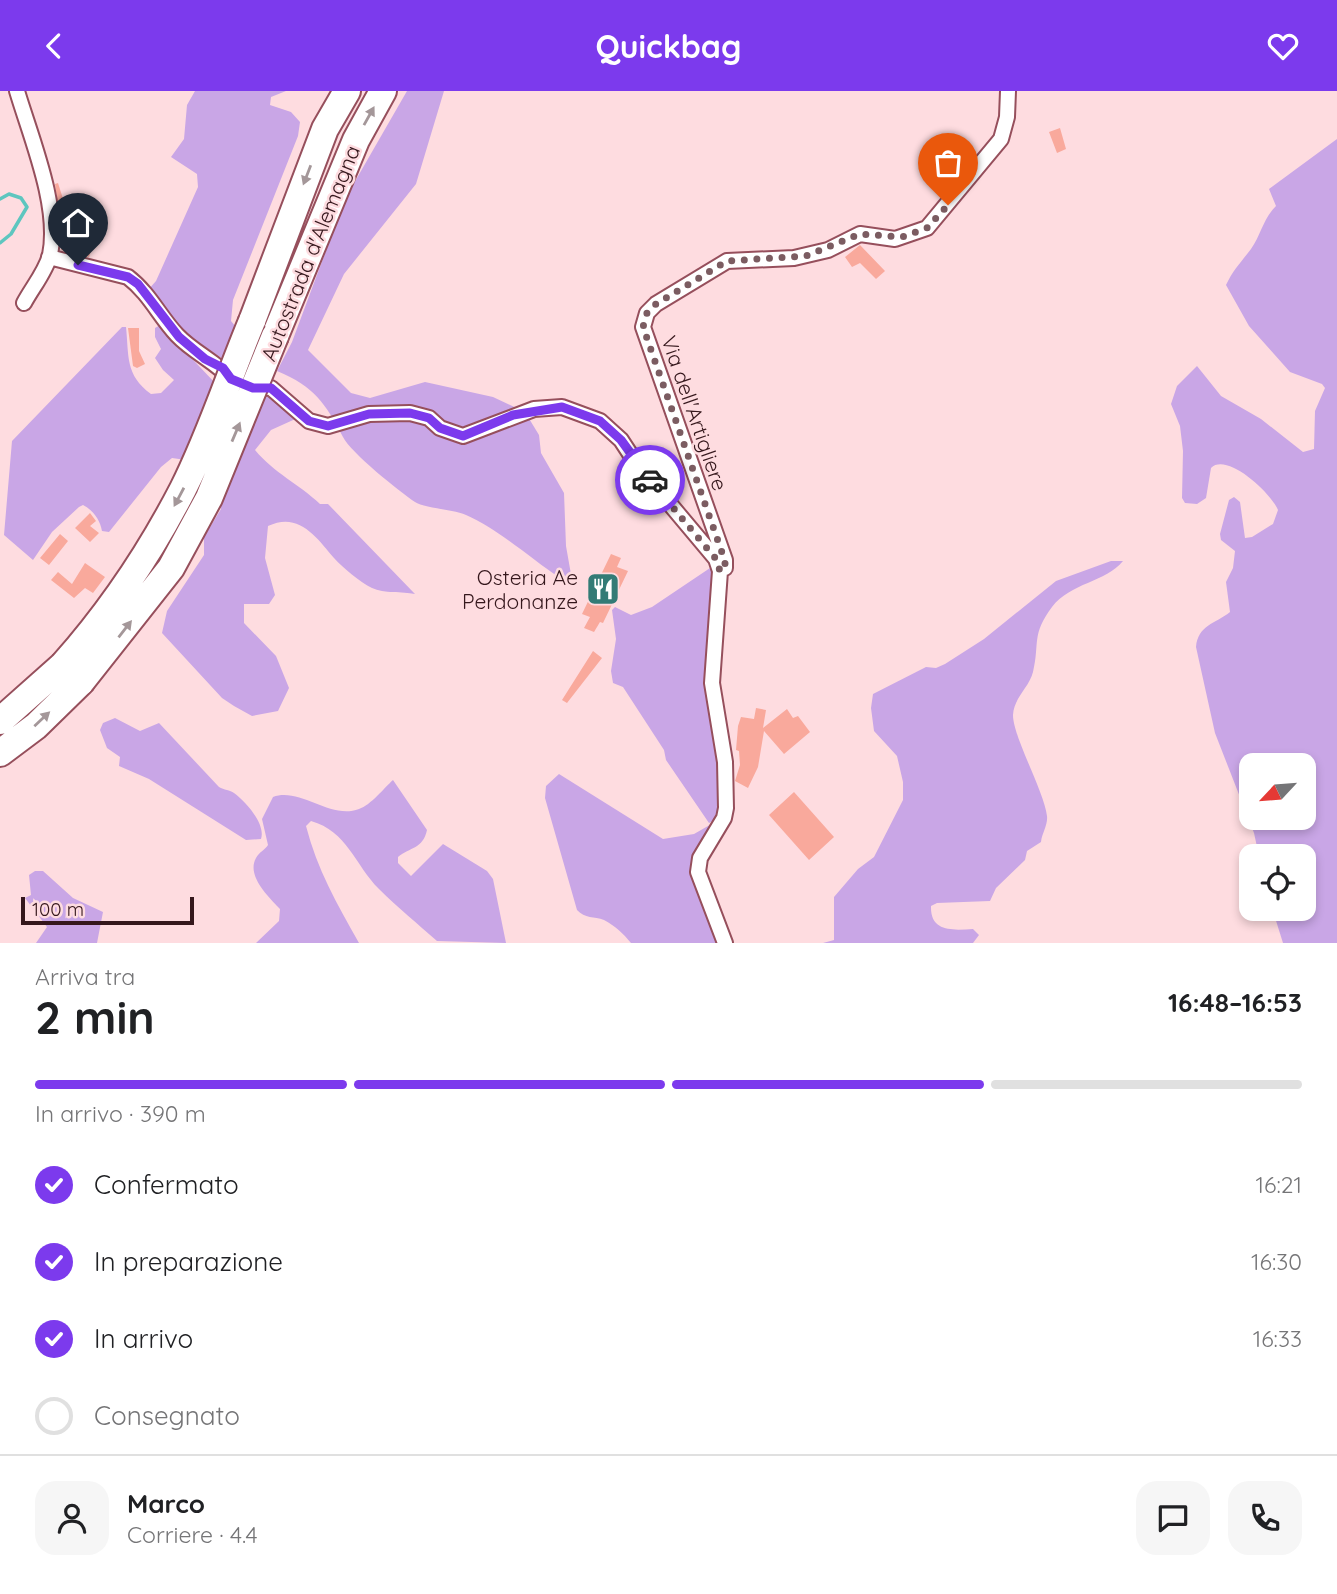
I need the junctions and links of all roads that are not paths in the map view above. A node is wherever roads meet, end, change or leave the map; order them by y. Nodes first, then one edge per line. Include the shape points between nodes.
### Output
1 (17, 91) edge
2 (347, 91) edge
3 (383, 91) edge
4 (1009, 91) edge
5 (49, 257) junction
6 (24, 303) dead end
7 (720, 571) junction
8 (72, 674) junction
9 (0, 721) edge
10 (0, 753) edge
11 (725, 943) edge

1 - 5 street via 44,183 52,232
2 -> 8 highway, Autostrada d'Alemagna, bridge via 325,129 184,487
8 -> 3 highway, Autostrada d'Alemagna, bridge via 171,568 209,498 356,140
4 - 7 street, Via dell'Artigliere via 1001,139 927,228 895,239 860,234 828,250 794,258 727,261 647,313 643,327 725,561
5 - 6 street
5 - 7 street via 128,277 179,337 205,359 223,368 231,379 253,388 271,388 309,421 328,426 369,414 410,413 463,436 534,409 562,407 584,413 621,440 716,559
7 - 11 street, Via dell'Artigliere via 712,683 725,762 726,809 700,858 698,872
8 - 9 highway, Autostrada d'Alemagna
10 -> 8 highway, Autostrada d'Alemagna via 36,726

